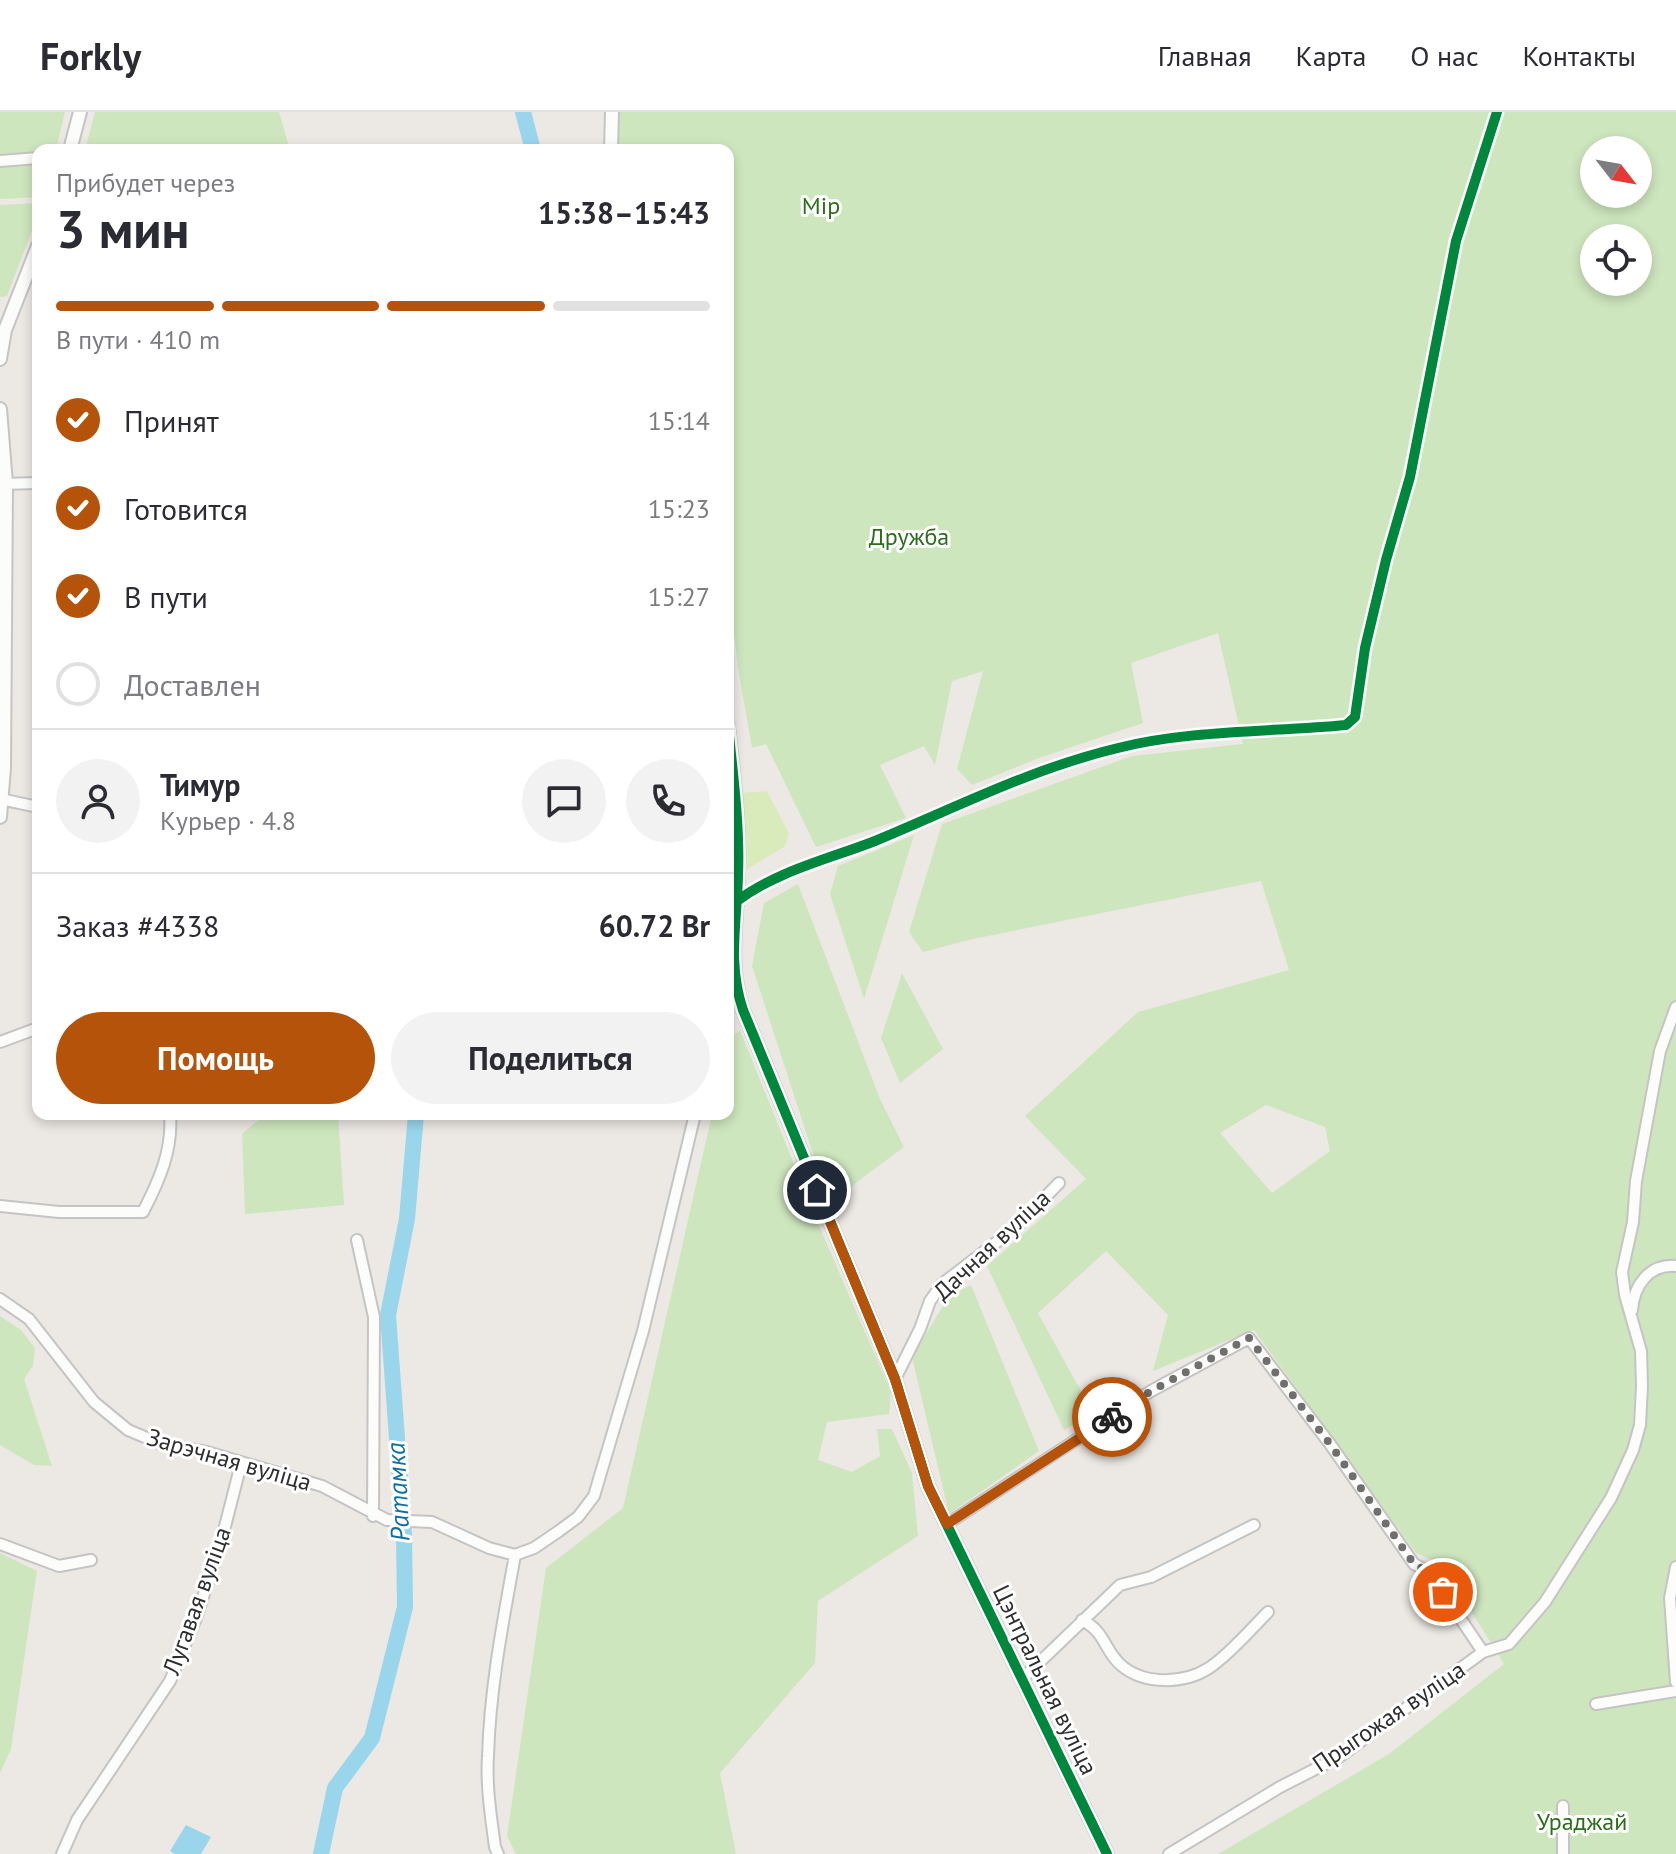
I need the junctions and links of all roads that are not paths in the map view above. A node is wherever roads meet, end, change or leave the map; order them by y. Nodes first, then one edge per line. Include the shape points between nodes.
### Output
1 (80, 112) edge
2 (612, 112) edge
3 (1497, 112) edge
4 (72, 144) edge
5 (611, 144) edge
6 (32, 158) edge
7 (0, 161) edge
8 (32, 260) edge
9 (2, 330) edge
10 (0, 359) edge
11 (0, 409) edge
12 (32, 483) edge
13 (3, 484) edge
14 (2, 634) edge
15 (734, 798) edge
16 (1, 800) edge
17 (32, 806) edge
18 (0, 817) edge
19 (737, 901) junction
20 (734, 934) edge
21 (734, 984) edge
22 (1676, 1007) edge
23 (32, 1030) edge
24 (0, 1042) edge
25 (170, 1120) edge
26 (694, 1120) edge
27 (1059, 1183) dead end
28 (0, 1206) edge
29 (357, 1240) dead end
30 (1676, 1266) edge
31 (0, 1299) edge
32 (1632, 1316) junction
33 (895, 1379) junction
34 (241, 1464) junction
35 (373, 1516) junction
36 (947, 1524) junction
37 (1254, 1525) dead end
38 (0, 1544) edge
39 (515, 1555) junction
40 (91, 1560) dead end
41 (1676, 1567) edge
42 (1268, 1612) dead end
43 (1082, 1620) junction
44 (1483, 1652) junction
45 (1022, 1679) junction
46 (1676, 1682) edge
47 (1676, 1691) edge
48 (1596, 1704) dead end
49 (1563, 1806) dead end
50 (496, 1851) edge
51 (62, 1854) edge
52 (1107, 1854) edge
53 (1169, 1854) edge
54 (1563, 1854) edge

1 - 4 street
2 - 5 street
3 - 19 street via 1456,241 1410,477 1365,648 1355,717 1346,725 1210,735 1070,760 817,862
6 - 7 street
8 - 9 street
9 - 10 street
11 - 13 street
12 - 13 street
13 - 14 street
14 - 16 street
15 - 19 street, Цэнтральная вуліца
16 - 17 street
16 - 18 street
19 - 20 street, Цэнтральная вуліца
21 - 33 street, Цэнтральная вуліца
22 - 32 street via 1660,1051 1622,1272
23 - 24 street
25 - 28 street via 162,1175 143,1212
26 - 39 street via 643,1331 594,1496 559,1531
27 - 33 street, Дачная вуліца via 1015,1228 942,1284
29 - 35 street via 374,1317
30 - 32 street via 1646,1275 1637,1285
31 - 34 street, Зарэчная вуліца via 29,1319 94,1402 128,1430
32 - 44 street via 1641,1351 1640,1425 1623,1474 1545,1602 1509,1644
33 - 36 street, Цэнтральная вуліца via 928,1486
34 - 35 street, Зарэчная вуліца via 322,1486
34 - 51 street, Лугавая вуліца via 220,1546 170,1681 77,1820
35 - 39 street, Зарэчная вуліца via 444,1525
36 - 44 street, Прыгожая вуліца via 1151,1391 1249,1338 1414,1564 1429,1572
36 - 45 street, Цэнтральная вуліца
37 - 43 street via 1151,1577 1120,1585
38 - 40 street via 59,1566
39 - 50 street via 496,1662 488,1755
41 - 46 street via 1670,1598
42 - 43 street via 1210,1667 1178,1679 1140,1677 1126,1669 1098,1630
43 - 45 street
44 - 53 street, Прыгожая вуліца via 1339,1757
45 - 52 street, Цэнтральная вуліца
47 - 48 street
49 - 54 street

